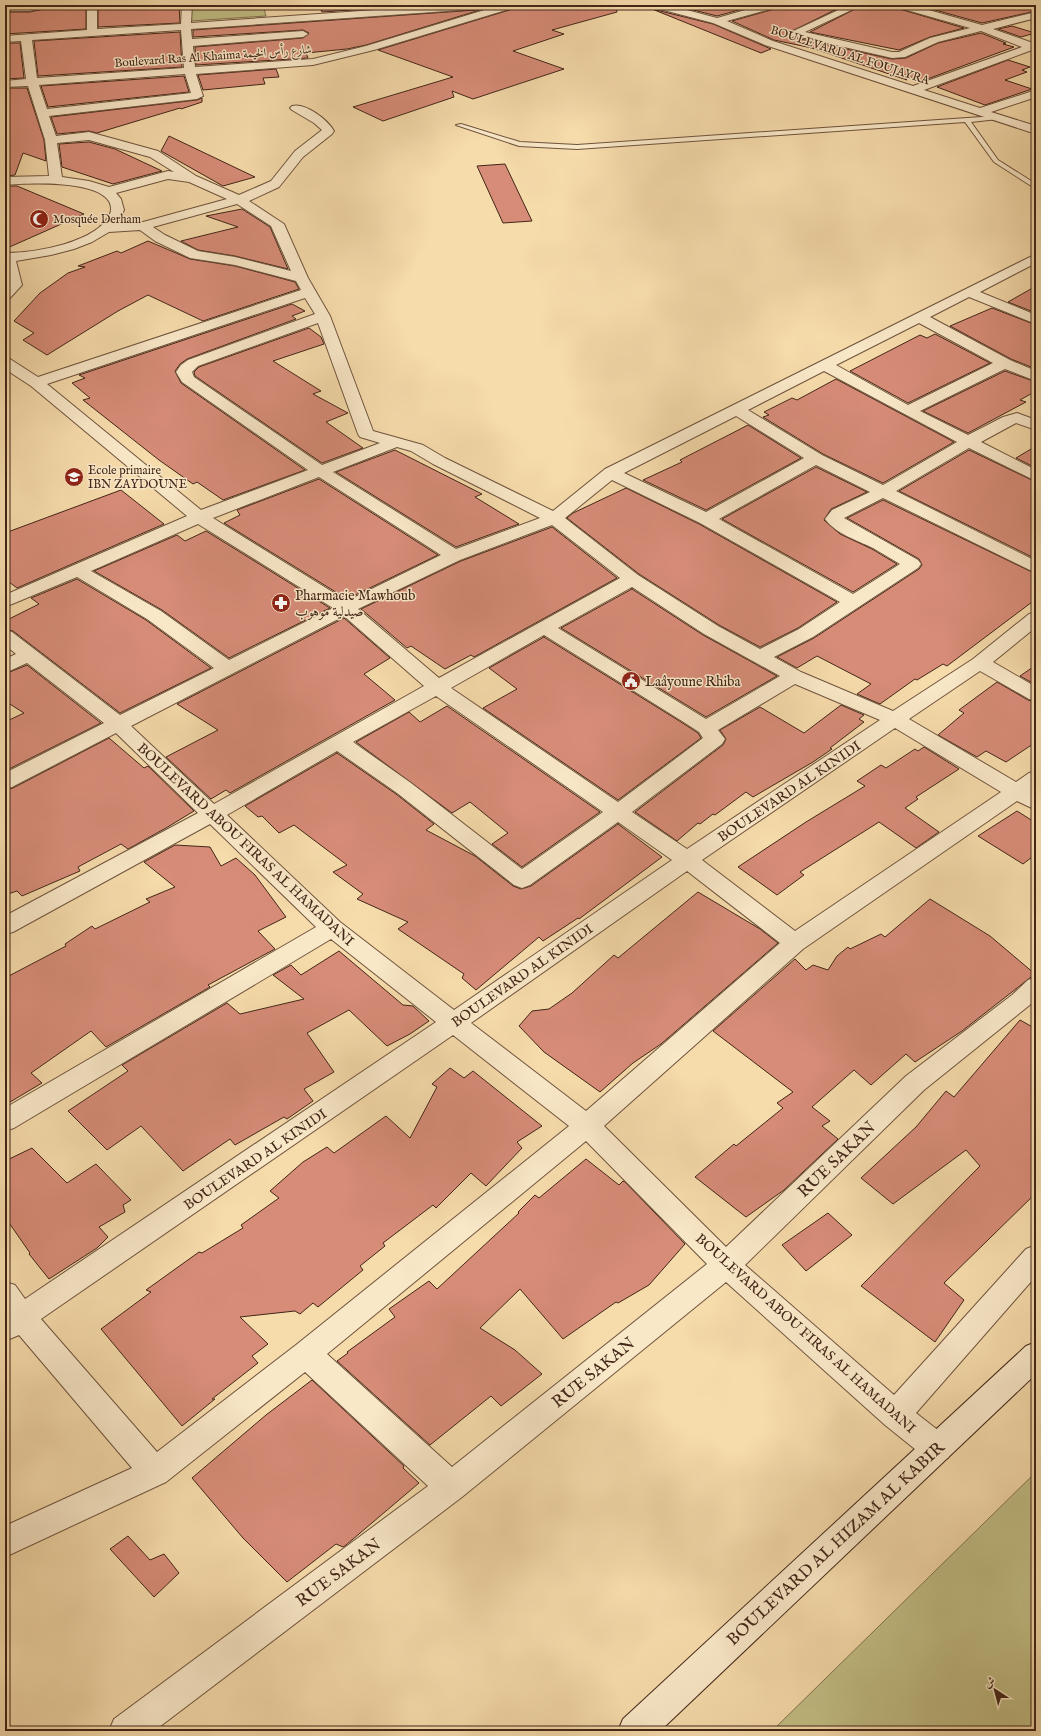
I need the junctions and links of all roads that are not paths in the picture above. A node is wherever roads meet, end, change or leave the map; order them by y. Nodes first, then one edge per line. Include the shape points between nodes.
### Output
1 (44, 5) edge
2 (92, 5) edge
3 (187, 5) edge
4 (291, 5) edge
5 (497, 5) edge
6 (512, 5) edge
7 (656, 5) edge
8 (774, 5) edge
9 (857, 5) edge
10 (900, 5) edge
11 (474, 6) edge
12 (5, 8) edge
13 (1016, 9) dead end
14 (296, 19) junction
15 (717, 22) junction
16 (238, 23) junction
17 (186, 26) junction
18 (982, 28) junction
19 (92, 33) junction
20 (796, 33) junction
21 (26, 37) junction
22 (245, 38) junction
23 (5, 39) edge
24 (769, 42) junction
25 (187, 43) junction
26 (1034, 47) edge
27 (190, 71) junction
28 (32, 82) junction
29 (5, 84) edge
30 (913, 90) junction
31 (1036, 93) edge
32 (296, 108) dead end
33 (979, 112) junction
34 (41, 113) junction
35 (996, 118) junction
36 (967, 120) junction
37 (459, 125) dead end
38 (1036, 130) edge
39 (51, 140) junction
40 (56, 179) junction
41 (192, 179) junction
42 (5, 181) edge
43 (1036, 187) edge
44 (106, 192) junction
45 (239, 200) junction
46 (143, 226) junction
47 (107, 228) junction
48 (7, 258) edge
49 (1036, 258) edge
50 (301, 278) junction
51 (308, 292) junction
52 (969, 292) junction
53 (5, 295) edge
54 (323, 316) junction
55 (919, 317) junction
56 (1036, 320) edge
57 (5, 362) edge
58 (1004, 363) junction
59 (824, 365) junction
60 (1036, 376) edge
61 (36, 384) junction
62 (737, 410) junction
63 (908, 412) junction
64 (1036, 425) edge
65 (396, 442) junction
66 (968, 442) junction
67 (816, 458) junction
68 (320, 471) junction
69 (611, 473) junction
70 (1036, 476) edge
71 (883, 492) junction
72 (199, 517) junction
73 (554, 518) junction
74 (706, 519) junction
75 (454, 556) junction
76 (1036, 568) edge
77 (77, 570) junction
78 (632, 579) junction
79 (5, 602) edge
80 (853, 602) junction
81 (346, 608) junction
82 (1036, 618) edge
83 (544, 628) junction
84 (5, 636) edge
85 (29, 654) junction
86 (759, 657) junction
87 (980, 663) junction
88 (5, 666) edge
89 (227, 668) junction
90 (794, 676) junction
91 (437, 687) junction
92 (1036, 695) edge
93 (895, 719) junction
94 (119, 724) junction
95 (706, 728) junction
96 (338, 742) junction
97 (5, 782) edge
98 (1029, 791) edge
99 (618, 812) junction
100 (213, 814) junction
101 (687, 860) junction
102 (5, 926) edge
103 (332, 928) junction
104 (795, 943) junction
105 (1036, 986) edge
106 (453, 1023) junction
107 (5, 1121) edge
108 (588, 1126) junction
109 (1036, 1258) edge
110 (726, 1265) junction
111 (5, 1294) edge
112 (14, 1323) edge
113 (306, 1354) junction
114 (1036, 1356) edge
115 (896, 1415) junction
116 (937, 1448) junction
117 (155, 1472) junction
118 (451, 1487) junction
119 (5, 1542) edge
120 (126, 1731) edge
121 (635, 1731) edge

1 - 12 street
2 - 19 street
3 - 17 street
4 - 14 street
5 - 11 street
6 - 27 street, Boulevard Ras Al Khaima شارع رأس الخيمة via 370,48 312,58
7 - 15 street, BOULEVARD AL FOUJAYRA
8 - 15 street
9 - 20 street
10 - 18 street
11 - 14 street
13 - 18 street via 1035,15
14 - 16 street
14 - 22 street via 304,37
15 - 24 street, BOULEVARD AL FOUJAYRA
16 - 17 street
16 - 22 street
17 - 19 street
17 - 25 street
18 - 20 street via 934,40 901,55
18 - 26 street
19 - 21 street
20 - 24 street
21 - 23 street
21 - 28 street
22 - 25 street
24 - 30 street, BOULEVARD AL FOUJAYRA
25 - 27 street
26 - 30 street
27 - 28 street, Boulevard Ras Al Khaima شارع رأس الخيمة
27 - 34 street via 197,96
28 - 29 street, Boulevard Ras Al Khaima شارع رأس الخيمة
28 - 34 street
30 - 33 street, BOULEVARD AL FOUJAYRA
31 - 33 street
32 - 45 street via 324,125 327,133 299,154 275,184
33 - 35 street, BOULEVARD AL FOUJAYRA
34 - 39 street
35 - 36 lane
35 - 38 street, BOULEVARD AL FOUJAYRA
36 - 37 lane via 577,147 520,144
36 - 43 lane via 996,161
39 - 40 street
39 - 41 street via 89,136 154,154
40 - 42 street
40 - 44 street via 93,186
41 - 44 street via 168,175
41 - 45 street
44 - 47 street via 115,200 118,209
45 - 46 street
45 - 50 street via 277,224
46 - 47 street
46 - 50 street via 160,238 195,255 235,261
47 - 48 street via 62,249
48 - 53 street via 15,285
49 - 52 street
50 - 51 street
51 - 54 street
51 - 61 street
52 - 55 street
52 - 56 street
54 - 65 street via 366,434
54 - 68 street via 193,363 184,372 187,379
55 - 58 street
55 - 59 street
57 - 61 street
58 - 60 street
58 - 63 street
59 - 62 street
59 - 63 street
61 - 72 street
62 - 67 street
62 - 69 street
63 - 66 street
64 - 66 street via 1017,418
65 - 68 street
65 - 73 street via 417,448
66 - 70 street
66 - 71 street
67 - 71 street
67 - 74 street
68 - 72 street
68 - 75 street
69 - 73 street
69 - 74 street
71 - 76 street
71 - 80 street via 839,513 834,519 912,564
72 - 77 street
72 - 81 street
73 - 75 street
73 - 78 street
74 - 80 street
75 - 81 street
77 - 79 street
77 - 89 street via 154,615
78 - 83 street
78 - 86 street via 711,630
80 - 86 street via 806,633
81 - 89 street
81 - 91 street
82 - 87 street, BOULEVARD AL KINIDI
83 - 91 street
83 - 95 street
84 - 85 street, BOULEVARD ABOU FIRAS AL HAMADANI
85 - 88 street
85 - 94 street, BOULEVARD ABOU FIRAS AL HAMADANI
86 - 90 street
87 - 92 street
87 - 93 street, BOULEVARD AL KINIDI
89 - 94 street
90 - 93 street
90 - 95 street
91 - 96 street
91 - 99 street
93 - 98 street
93 - 101 street, BOULEVARD AL KINIDI
94 - 97 street
94 - 100 street, BOULEVARD ABOU FIRAS AL HAMADANI
95 - 99 street via 715,739
96 - 99 street via 404,788 522,880
96 - 100 street
98 - 104 street
99 - 101 street
100 - 102 street
100 - 103 street, BOULEVARD ABOU FIRAS AL HAMADANI
101 - 104 street
101 - 106 street, BOULEVARD AL KINIDI
103 - 106 street, BOULEVARD ABOU FIRAS AL HAMADANI
103 - 107 street
104 - 108 street
105 - 110 street, RUE SAKAN via 915,1083
106 - 108 street, BOULEVARD ABOU FIRAS AL HAMADANI
106 - 112 street, BOULEVARD AL KINIDI
108 - 110 street, BOULEVARD ABOU FIRAS AL HAMADANI
108 - 113 street
109 - 115 street
110 - 115 street, BOULEVARD ABOU FIRAS AL HAMADANI
110 - 118 street, RUE SAKAN
111 - 112 street
112 - 117 street
113 - 117 street
113 - 118 street
114 - 116 street, BOULEVARD AL HIZAM AL KABIR
115 - 116 street, BOULEVARD ABOU FIRAS AL HAMADANI
116 - 121 street, BOULEVARD AL HIZAM AL KABIR
117 - 119 street
118 - 120 street, RUE SAKAN

